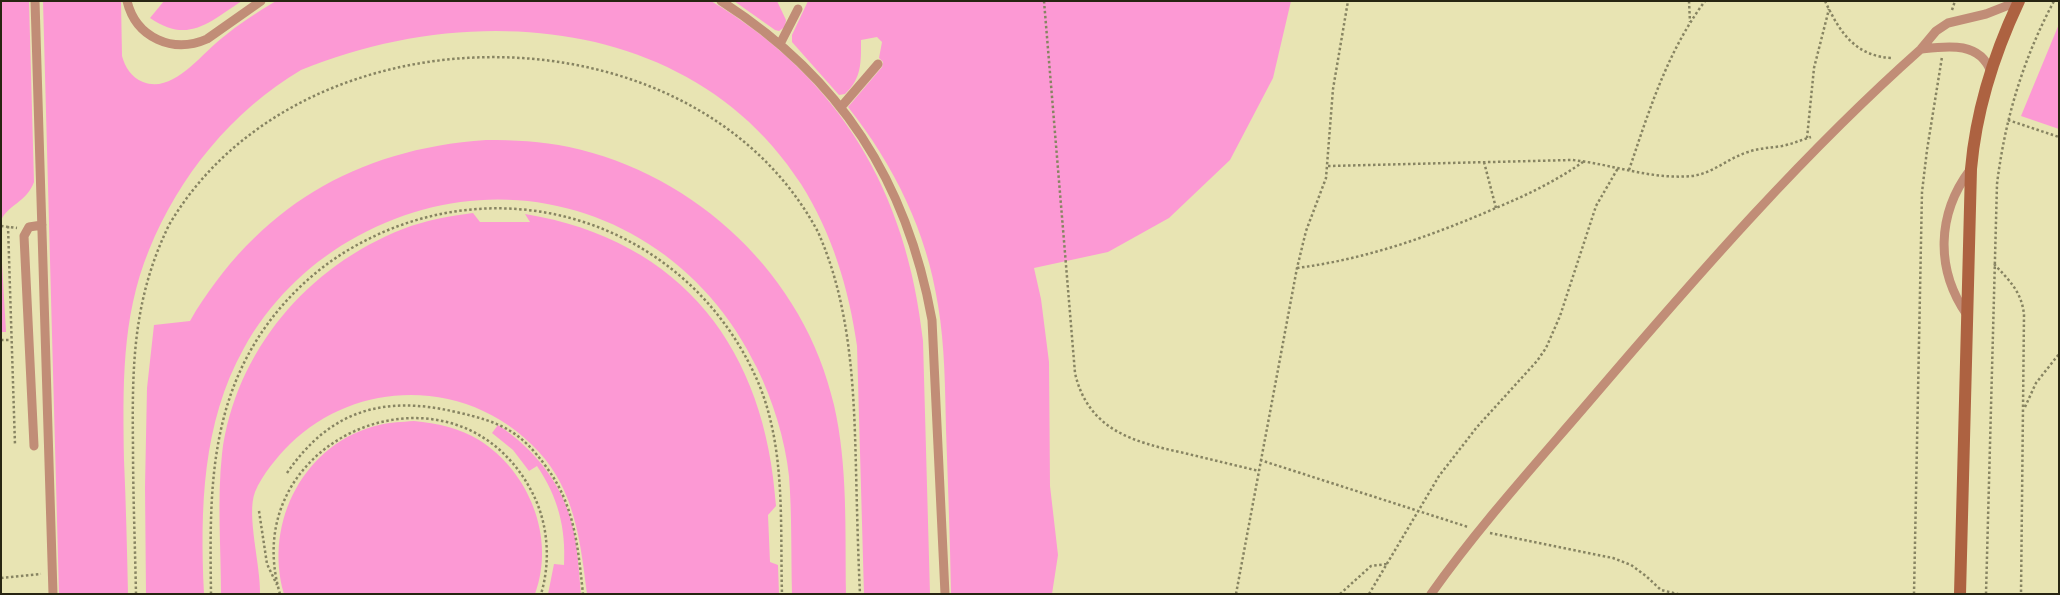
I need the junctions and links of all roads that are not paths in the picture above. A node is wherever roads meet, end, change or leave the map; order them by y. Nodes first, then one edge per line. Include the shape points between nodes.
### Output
1 (34, 1) edge
2 (127, 1) edge
3 (261, 1) edge
4 (721, 1) edge
5 (2019, 1) edge
6 (798, 9) dead end
7 (780, 44) junction
8 (1921, 49) junction
9 (878, 64) dead end
10 (1991, 72) junction
11 (841, 107) junction
12 (1971, 169) junction
13 (42, 225) junction
14 (1967, 315) junction
15 (34, 446) dead end
16 (52, 594) edge
17 (945, 594) edge
18 (1431, 594) edge
19 (1960, 594) edge

1 - 13 lane
2 - 3 lane via 133,18 145,32 161,42 179,46 207,39
4 - 7 lane
5 - 8 lane via 1986,14 1948,23 1936,31
5 - 10 street
6 - 7 lane
7 - 11 lane
8 - 10 lane via 1956,46 1972,50 1984,60
8 - 18 lane via 1834,131 1733,235 1479,531
9 - 11 lane
10 - 12 street via 1978,120
11 - 17 lane via 869,146 892,188 912,237 927,292 934,349
12 - 14 street
12 - 14 lane via 1948,212 1943,248 1954,295
13 - 15 lane via 29,227 24,232
13 - 16 lane
14 - 19 street

